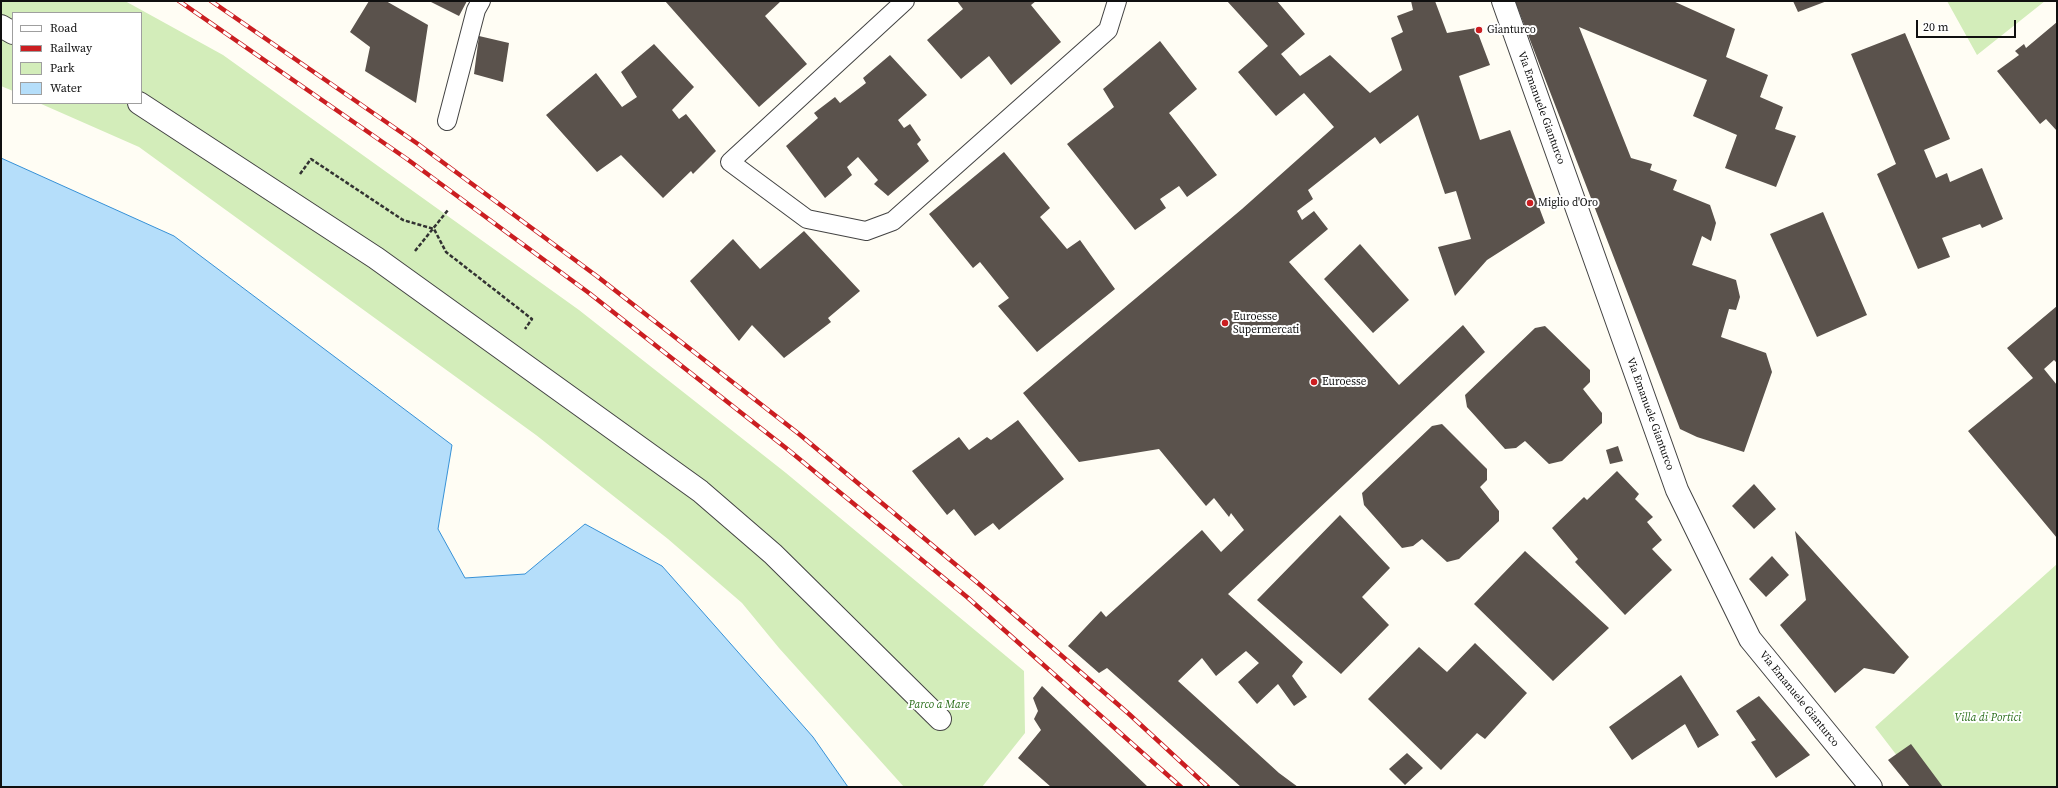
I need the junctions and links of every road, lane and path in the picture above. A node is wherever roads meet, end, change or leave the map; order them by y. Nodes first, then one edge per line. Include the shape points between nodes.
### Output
1 (481, 1) edge
2 (905, 1) edge
3 (1117, 1) edge
4 (1503, 1) edge
5 (1, 26) edge
6 (12, 32) edge
7 (141, 104) edge
8 (447, 121) dead end
9 (282, 196) junction
10 (448, 210) dead end
11 (434, 229) junction
12 (509, 353) junction
13 (940, 719) dead end
14 (1871, 787) edge

1 - 8 lane via 476,10
2 - 3 lane via 730,162 807,219 866,231 893,221 1108,30
4 - 14 street, Via Emanuele Gianturco via 1677,490 1750,639
5 - 6 street
7 - 9 street
9 - 11 path via 312,159 403,220
9 - 12 street via 376,258
10 - 11 path
11 - 12 path via 446,252 532,319
12 - 13 street via 700,491 773,554

